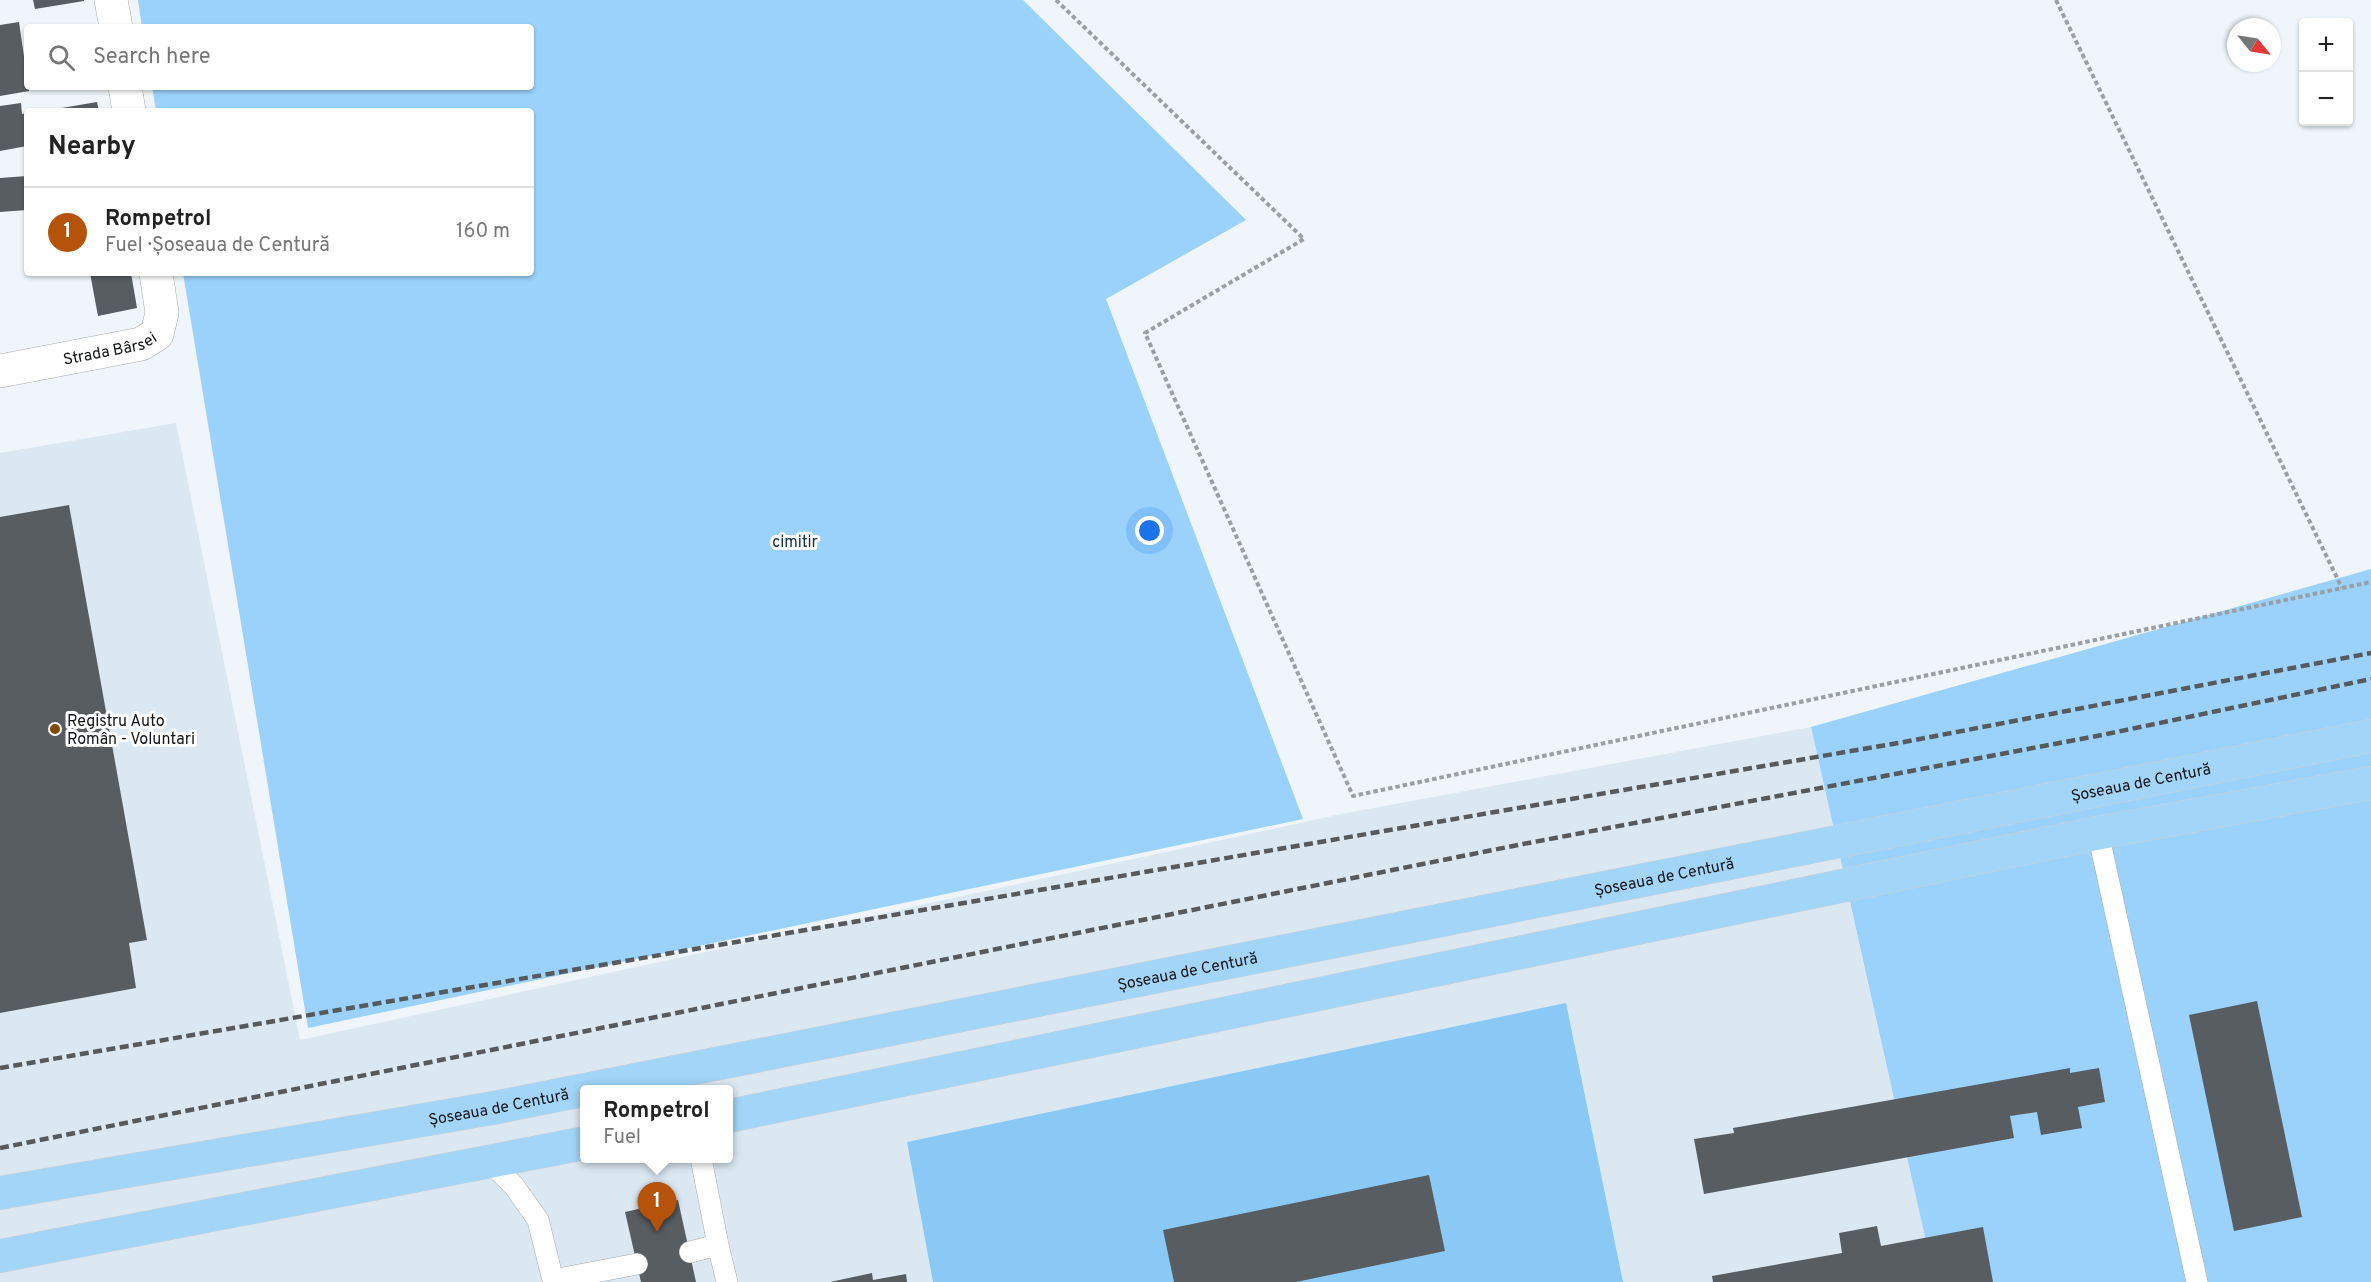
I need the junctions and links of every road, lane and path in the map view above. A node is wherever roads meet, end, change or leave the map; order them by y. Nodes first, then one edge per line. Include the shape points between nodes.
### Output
1 (111, 0) edge
2 (1056, 0) edge
3 (2056, 0) edge
4 (115, 24) edge
5 (126, 90) edge
6 (128, 108) edge
7 (156, 276) edge
8 (0, 371) edge
9 (2371, 582) edge
10 (2342, 588) junction
11 (2371, 736) edge
12 (2371, 783) edge
13 (2098, 833) junction
14 (609, 1085) edge
15 (580, 1091) edge
16 (733, 1115) edge
17 (580, 1144) edge
18 (489, 1161) junction
19 (702, 1163) edge
20 (0, 1193) edge
21 (718, 1245) junction
22 (690, 1252) dead end
23 (0, 1256) edge
24 (637, 1264) dead end
25 (554, 1281) edge
26 (727, 1282) edge
27 (2198, 1282) edge

1 - 4 street
2 - 10 path via 1304,239 1145,333 1353,796
3 - 10 path
5 - 6 street
7 - 8 street, Strada Bârsei via 162,313 157,334 141,344
9 - 10 path
11 - 14 main road, Șoseaua de Centură
12 - 13 main road
13 - 16 main road
13 - 27 lane
15 - 20 main road, Șoseaua de Centură
17 - 18 main road
18 - 23 main road
18 - 25 lane via 514,1186 538,1220
19 - 21 lane
21 - 22 lane
21 - 26 lane
24 - 25 lane

